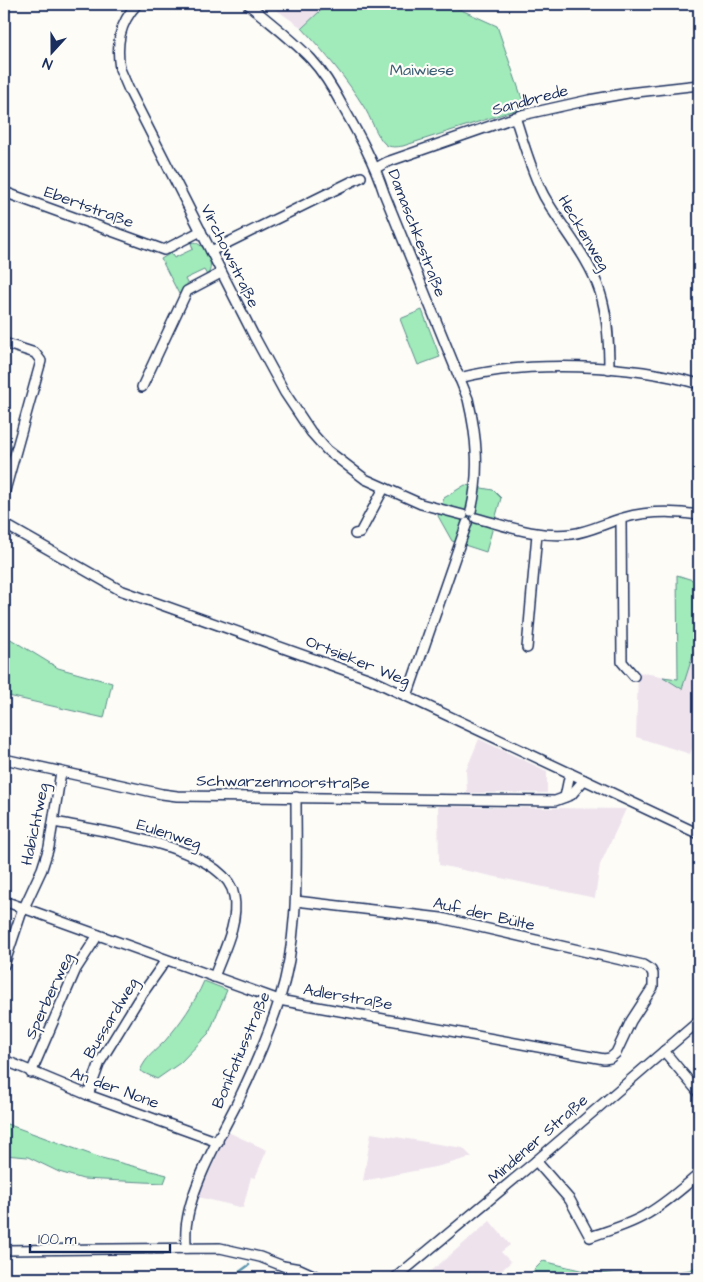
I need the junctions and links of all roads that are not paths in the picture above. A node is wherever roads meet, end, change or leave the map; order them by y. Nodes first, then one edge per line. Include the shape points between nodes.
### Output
1 (136, 4) edge
2 (248, 4) edge
3 (699, 85) edge
4 (515, 117) junction
5 (376, 168) junction
6 (361, 177) dead end
7 (4, 192) edge
8 (201, 231) junction
9 (211, 251) junction
10 (221, 273) junction
11 (4, 343) edge
12 (609, 368) junction
13 (459, 378) junction
14 (699, 384) edge
15 (142, 387) dead end
16 (384, 488) junction
17 (4, 494) edge
18 (699, 514) edge
19 (469, 517) junction
20 (621, 519) junction
21 (4, 524) edge
22 (355, 534) dead end
23 (537, 534) junction
24 (527, 648) dead end
25 (634, 676) dead end
26 (407, 696) junction
27 (4, 759) edge
28 (61, 772) junction
29 (570, 773) junction
30 (584, 780) junction
31 (296, 797) junction
32 (565, 797) junction
33 (54, 822) junction
34 (699, 834) edge
35 (4, 901) edge
36 (296, 901) junction
37 (24, 908) junction
38 (98, 935) junction
39 (166, 960) junction
40 (4, 965) edge
41 (214, 977) junction
42 (654, 981) joint
43 (280, 1000) junction
44 (699, 1021) edge
45 (664, 1051) junction
46 (4, 1060) edge
47 (31, 1073) junction
48 (699, 1093) edge
49 (88, 1095) junction
50 (218, 1142) junction
51 (536, 1161) junction
52 (699, 1174) edge
53 (186, 1248) junction
54 (4, 1250) edge
55 (283, 1266) junction
56 (299, 1278) edge
57 (320, 1278) edge
58 (395, 1278) edge

1 - 8 street, Virchowstraße via 118,37 120,69
2 - 5 street, Damaschkestraße via 312,60 334,90
3 - 4 street, Sandbrede via 609,96
4 - 5 street, Sandbrede
4 - 12 street, Heckenweg via 535,178 600,292 607,325
5 - 13 street, Damaschkestraße
6 - 9 street
7 - 8 street, Ebertstraße via 164,250
8 - 9 street, Virchowstraße
9 - 10 street, Virchowstraße
10 - 15 street via 187,291
10 - 16 street, Virchowstraße via 285,393 311,432 345,464
11 - 17 street via 35,353 41,361
12 - 13 street via 524,368
12 - 14 street
13 - 19 street, Damaschkestraße via 470,407 477,448 476,482
16 - 19 street, Virchowstraße via 421,504
16 - 22 street via 360,533
18 - 20 street, Virchowstraße via 668,511
19 - 23 street, Virchowstraße
19 - 26 street, Damaschkestraße
20 - 23 street, Virchowstraße via 571,534
20 - 25 street via 622,662
21 - 26 street, Ortsieker Weg via 120,590 343,669
23 - 24 street
26 - 29 street, Ortsieker Weg
27 - 28 street, Schwarzenmoorstraße
28 - 31 street, Schwarzenmoorstraße via 178,796
28 - 33 street, Habichtweg
29 - 30 street, Ortsieker Weg
29 - 32 street
30 - 32 street via 571,795
30 - 34 street, Ortsieker Weg
31 - 32 street, Schwarzenmoorstraße via 555,801
31 - 36 street, Bonifatiusstraße
33 - 37 street, Habichtweg via 42,869
33 - 41 street, Eulenweg via 124,835 182,852 210,864 226,877 234,895 234,920
35 - 37 street, Adlerstraße
36 - 42 street, Auf der Bülte via 441,918 643,965 651,970
36 - 43 street, Bonifatiusstraße via 294,934
37 - 38 street, Adlerstraße
37 - 40 street, Habichtweg
38 - 39 street, Adlerstraße
38 - 47 street, Sperberweg via 76,968
39 - 41 street, Adlerstraße
39 - 49 street, Bussardweg via 100,1062
41 - 43 street, Adlerstraße
42 - 43 street, Adlerstraße via 616,1053 604,1059
43 - 50 street, Bonifatiusstraße
44 - 45 street, Mindener Straße
45 - 48 street
45 - 51 street, Mindener Straße
46 - 47 street, An der None
47 - 49 street, An der None
49 - 50 street, An der None
50 - 53 street, Bonifatiusstraße via 189,1209
51 - 52 street via 570,1200 590,1237 647,1215
51 - 58 street, Mindener Straße
53 - 54 street
53 - 55 street via 220,1248
55 - 56 street
55 - 57 street

